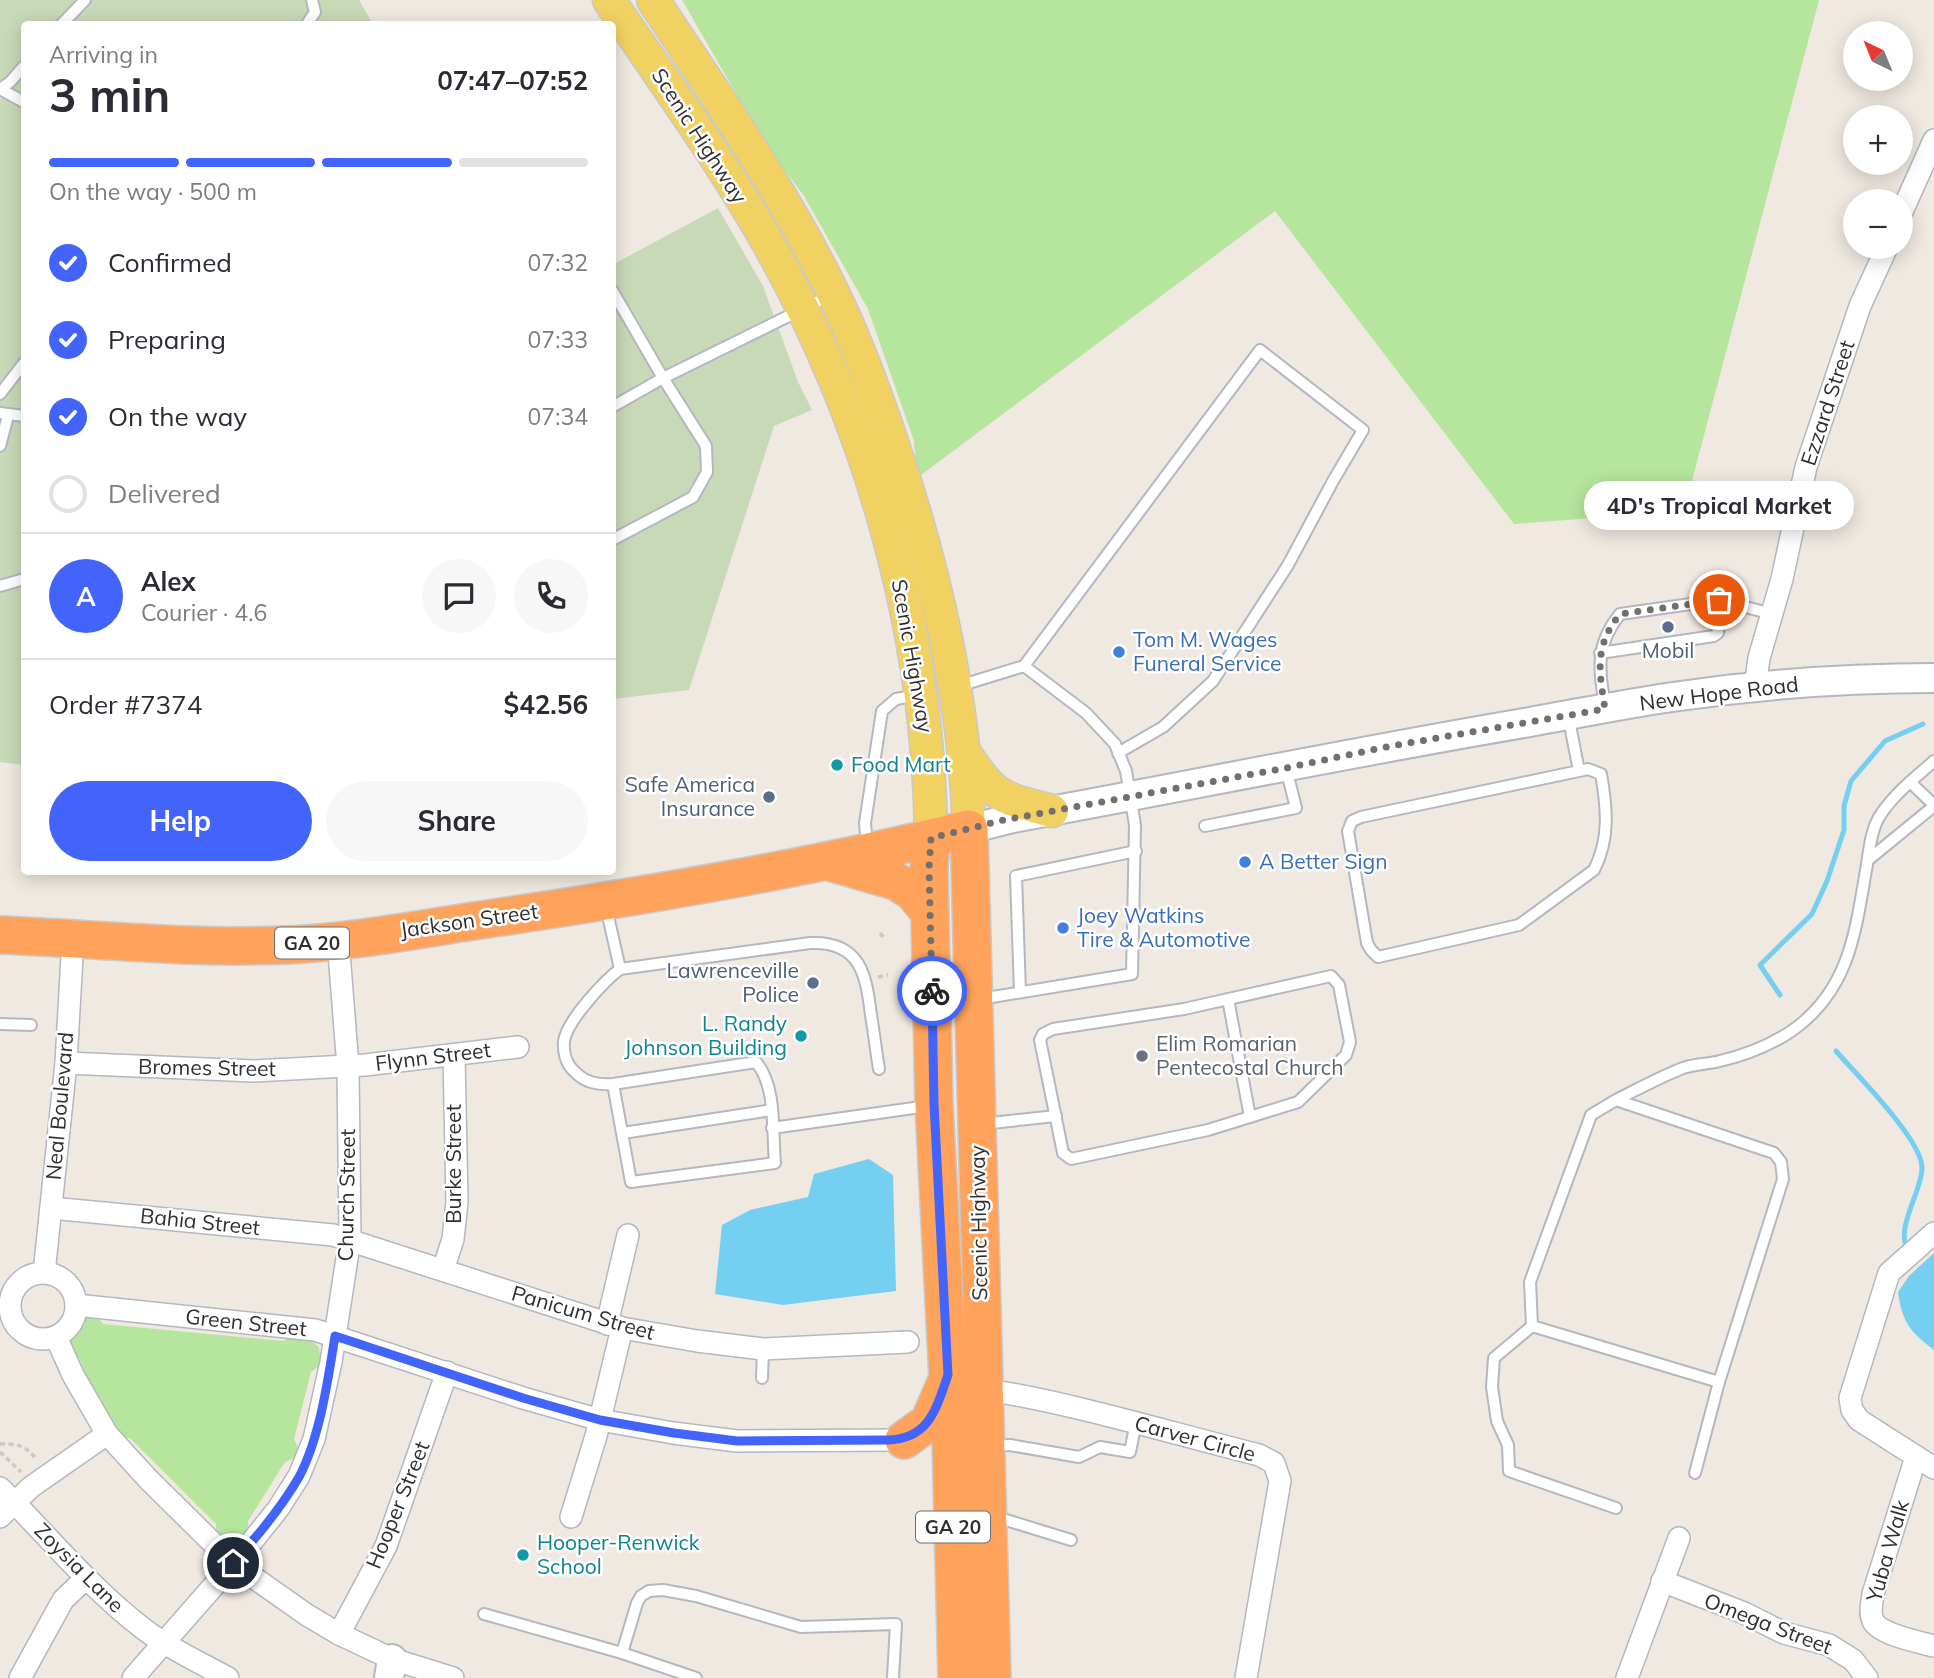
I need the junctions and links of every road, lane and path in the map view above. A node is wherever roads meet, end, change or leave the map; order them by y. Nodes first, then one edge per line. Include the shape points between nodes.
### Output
1 (85, 0) edge
2 (312, 0) edge
3 (609, 0) edge
4 (653, 0) edge
5 (315, 12) junction
6 (65, 21) edge
7 (309, 21) edge
8 (318, 21) edge
9 (21, 69) edge
10 (0, 89) edge
11 (21, 100) edge
12 (1934, 141) edge
13 (1912, 189) edge
14 (1881, 259) edge
15 (833, 293) junction
16 (616, 297) edge
17 (803, 309) junction
18 (21, 367) edge
19 (663, 378) junction
20 (0, 394) edge
21 (616, 405) edge
22 (4, 414) edge
23 (0, 446) edge
24 (616, 538) edge
25 (21, 580) edge
26 (0, 586) edge
27 (1719, 600) junction
28 (1772, 614) junction
29 (1600, 653) junction
30 (1024, 666) junction
31 (1934, 678) edge
32 (956, 687) junction
33 (1755, 687) junction
34 (921, 694) junction
35 (1605, 709) junction
36 (1568, 715) junction
37 (963, 751) junction
38 (1118, 753) junction
39 (1934, 761) edge
40 (1286, 768) junction
41 (1578, 771) junction
42 (1910, 782) junction
43 (1130, 796) junction
44 (1934, 806) edge
45 (1052, 811) junction
46 (1205, 826) dead end
47 (969, 829) junction
48 (931, 838) junction
49 (1136, 851) junction
50 (868, 853) junction
51 (1868, 860) junction
52 (828, 862) junction
53 (605, 902) junction
54 (930, 912) junction
55 (880, 933) dead end
56 (0, 935) edge
57 (73, 938) junction
58 (884, 938) dead end
59 (338, 940) junction
60 (620, 969) junction
61 (888, 975) dead end
62 (878, 977) dead end
63 (1020, 992) junction
64 (1228, 999) junction
65 (974, 1000) junction
66 (0, 1024) edge
67 (32, 1026) dead end
68 (518, 1047) dead end
69 (454, 1056) junction
70 (66, 1063) junction
71 (348, 1067) junction
72 (878, 1069) dead end
73 (613, 1084) junction
74 (1616, 1100) junction
75 (934, 1104) junction
76 (772, 1110) junction
77 (1056, 1116) junction
78 (1250, 1117) junction
79 (977, 1124) junction
80 (772, 1128) junction
81 (623, 1133) junction
82 (51, 1208) junction
83 (1934, 1233) edge
84 (628, 1235) dead end
85 (350, 1239) junction
86 (443, 1270) junction
87 (44, 1273) junction
88 (5, 1303) edge
89 (76, 1305) junction
90 (615, 1326) junction
91 (1532, 1326) junction
92 (55, 1336) junction
93 (335, 1336) junction
94 (908, 1342) dead end
95 (763, 1349) junction
96 (447, 1372) junction
97 (948, 1375) junction
98 (762, 1378) dead end
99 (1719, 1382) junction
100 (983, 1389) junction
101 (600, 1420) junction
102 (1136, 1422) junction
103 (107, 1434) junction
104 (904, 1440) junction
105 (0, 1444) edge
106 (985, 1446) junction
107 (0, 1452) edge
108 (38, 1460) dead end
109 (1925, 1463) edge
110 (952, 1470) junction
111 (21, 1473) dead end
112 (1695, 1473) dead end
113 (5, 1502) edge
114 (1616, 1508) dead end
115 (987, 1515) junction
116 (571, 1517) dead end
117 (1679, 1538) dead end
118 (1071, 1540) dead end
119 (233, 1563) junction
120 (86, 1578) junction
121 (1662, 1581) junction
122 (484, 1614) dead end
123 (339, 1634) junction
124 (163, 1643) junction
125 (1934, 1646) edge
126 (622, 1653) junction
127 (390, 1668) edge
128 (20, 1678) edge
129 (133, 1678) edge
130 (228, 1678) edge
131 (453, 1678) edge
132 (696, 1678) edge
133 (893, 1678) edge
134 (957, 1678) edge
135 (992, 1678) edge
136 (1247, 1678) edge
137 (1628, 1678) edge
138 (1867, 1678) edge

1 - 6 lane
2 - 5 lane
3 - 17 main road, Scenic Highway via 730,181
4 - 15 main road, Scenic Highway via 767,174
5 - 7 lane
5 - 8 lane
9 - 10 lane
10 - 11 lane
12 - 13 street
14 - 28 street, Ezzard Street via 1805,467
15 - 17 lane
15 - 32 main road, Scenic Highway via 879,401 904,475 929,557
16 - 19 lane
17 - 19 lane
17 - 34 main road, Scenic Highway via 868,466 902,586
18 - 20 lane
19 - 21 lane
19 - 24 lane via 706,446 707,472 693,497
22 - 23 lane
25 - 26 lane
27 - 28 lane
27 - 29 lane via 1620,614
27 - 29 lane via 1718,633 1714,636
28 - 33 street, Ezzard Street
29 - 35 lane
30 - 32 lane
30 - 38 lane via 1086,713
30 - 38 lane via 1260,351 1363,430 1288,565 1213,681 1163,727
31 - 33 street, New Hope Road
32 - 37 main road, Scenic Highway
33 - 35 street, New Hope Road
34 - 48 main road, Scenic Highway
34 - 50 lane via 896,699 882,711 865,823
35 - 36 street, New Hope Road
36 - 40 street, New Hope Road
36 - 41 lane
37 - 45 main road via 998,795
37 - 47 main road, Scenic Highway
38 - 43 lane
39 - 42 lane
40 - 43 street, New Hope Road
40 - 46 lane via 1296,808
41 - 41 lane via 1352,821 1348,831 1371,950 1378,957 1519,925 1594,870 1606,836 1601,774
42 - 44 lane
42 - 51 lane via 1879,818
43 - 45 street, New Hope Road
43 - 49 lane
44 - 51 lane
45 - 47 street, New Hope Road
47 - 48 highway, Jackson Street
47 - 65 highway, Scenic Highway / GA 20
48 - 50 highway, Jackson Street
48 - 54 highway, Scenic Highway
49 - 63 lane via 1132,974
49 - 63 lane via 1016,876
50 - 52 highway, Jackson Street
51 - 74 lane via 1856,932 1843,971 1814,1012 1763,1048 1685,1067
52 - 53 highway, Jackson Street / GA 20
52 - 54 highway via 895,881 913,892
53 - 59 highway, Jackson Street / GA 20
53 - 60 lane
54 - 75 highway, Scenic Highway / GA 20
55 - 58 path
56 - 57 highway, Jackson Street / GA 20
57 - 59 highway, Jackson Street / GA 20 via 223,945
57 - 70 street, Neal Boulevard
59 - 71 street, Church Street
60 - 72 lane via 810,943 830,945 854,958 864,973
60 - 73 lane via 564,1039 566,1059 577,1075 592,1083
61 - 62 path
63 - 65 lane
64 - 77 lane via 1043,1034 1043,1065
64 - 78 lane
64 - 78 lane via 1331,976 1339,985 1350,1042 1346,1055 1298,1102
65 - 79 highway, Scenic Highway / GA 20
66 - 67 lane
68 - 69 street, Flynn Street
69 - 71 street, Flynn Street
69 - 86 street, Burke Street via 457,1202
70 - 71 street, Bromes Street via 254,1071
70 - 82 street, Neal Boulevard
71 - 85 street, Church Street
73 - 76 lane via 756,1062 765,1072
73 - 81 lane
74 - 91 lane via 1591,1115 1530,1282
74 - 99 lane via 1774,1153 1781,1162 1783,1179
75 - 80 lane
75 - 97 highway, Scenic Highway / GA 20
76 - 80 lane
76 - 81 lane
77 - 78 lane via 1063,1153 1071,1159
77 - 79 lane
79 - 100 highway, Scenic Highway / GA 20
80 - 81 lane via 775,1163 631,1182
82 - 85 street, Bahia Street
82 - 87 street, Neal Boulevard
83 - 109 street via 1889,1273 1850,1398 1859,1420
84 - 90 street
85 - 86 street, Panicum Street
85 - 93 street, Church Street
86 - 90 street, Panicum Street
87 - 88 street via 18,1285
87 - 89 street via 63,1279
88 - 92 street via 24,1333 34,1338
89 - 92 street via 71,1324
89 - 93 street, Green Street via 315,1330
90 - 95 street, Panicum Street
90 - 101 street
91 - 99 lane
91 - 114 lane via 1494,1357 1492,1387 1497,1421 1508,1445 1509,1471
92 - 103 street
93 - 96 street, Green Street
93 - 119 street, Church Street via 314,1439 299,1476
94 - 95 street, Panicum Street
95 - 98 lane
96 - 101 street, Green Street
96 - 123 street, Hooper Street via 386,1546
97 - 104 highway via 929,1422
97 - 110 highway, Scenic Highway / GA 20
99 - 112 lane
100 - 102 street, Carver Circle
100 - 106 highway, Scenic Highway / GA 20
101 - 104 street, Green Street via 737,1441
101 - 116 street
102 - 106 lane via 1130,1452 1100,1447 1079,1457 1010,1445
102 - 136 street, Carver Circle via 1274,1463 1280,1481
103 - 113 street
103 - 119 street
104 - 110 highway via 931,1449
105 - 108 path via 15,1443
106 - 115 highway, Scenic Highway / GA 20
107 - 111 path
109 - 125 street, Yuba Walk via 1873,1594 1871,1610 1881,1629
110 - 134 highway, Scenic Highway / GA 20
113 - 120 street, Zoysia Lane
115 - 118 lane
115 - 135 highway, Scenic Highway / GA 20
117 - 121 street
119 - 123 street
119 - 124 street, Church Street
120 - 124 street, Zoysia Lane
120 - 128 street via 63,1600
121 - 137 street
121 - 138 street, Omega Street via 1784,1633 1829,1645 1853,1660
122 - 126 lane
123 - 127 street
124 - 129 street, Church Street
124 - 130 street, Zoysia Lane
126 - 132 lane
126 - 133 lane via 641,1595 663,1590 801,1627 896,1624
127 - 131 street

